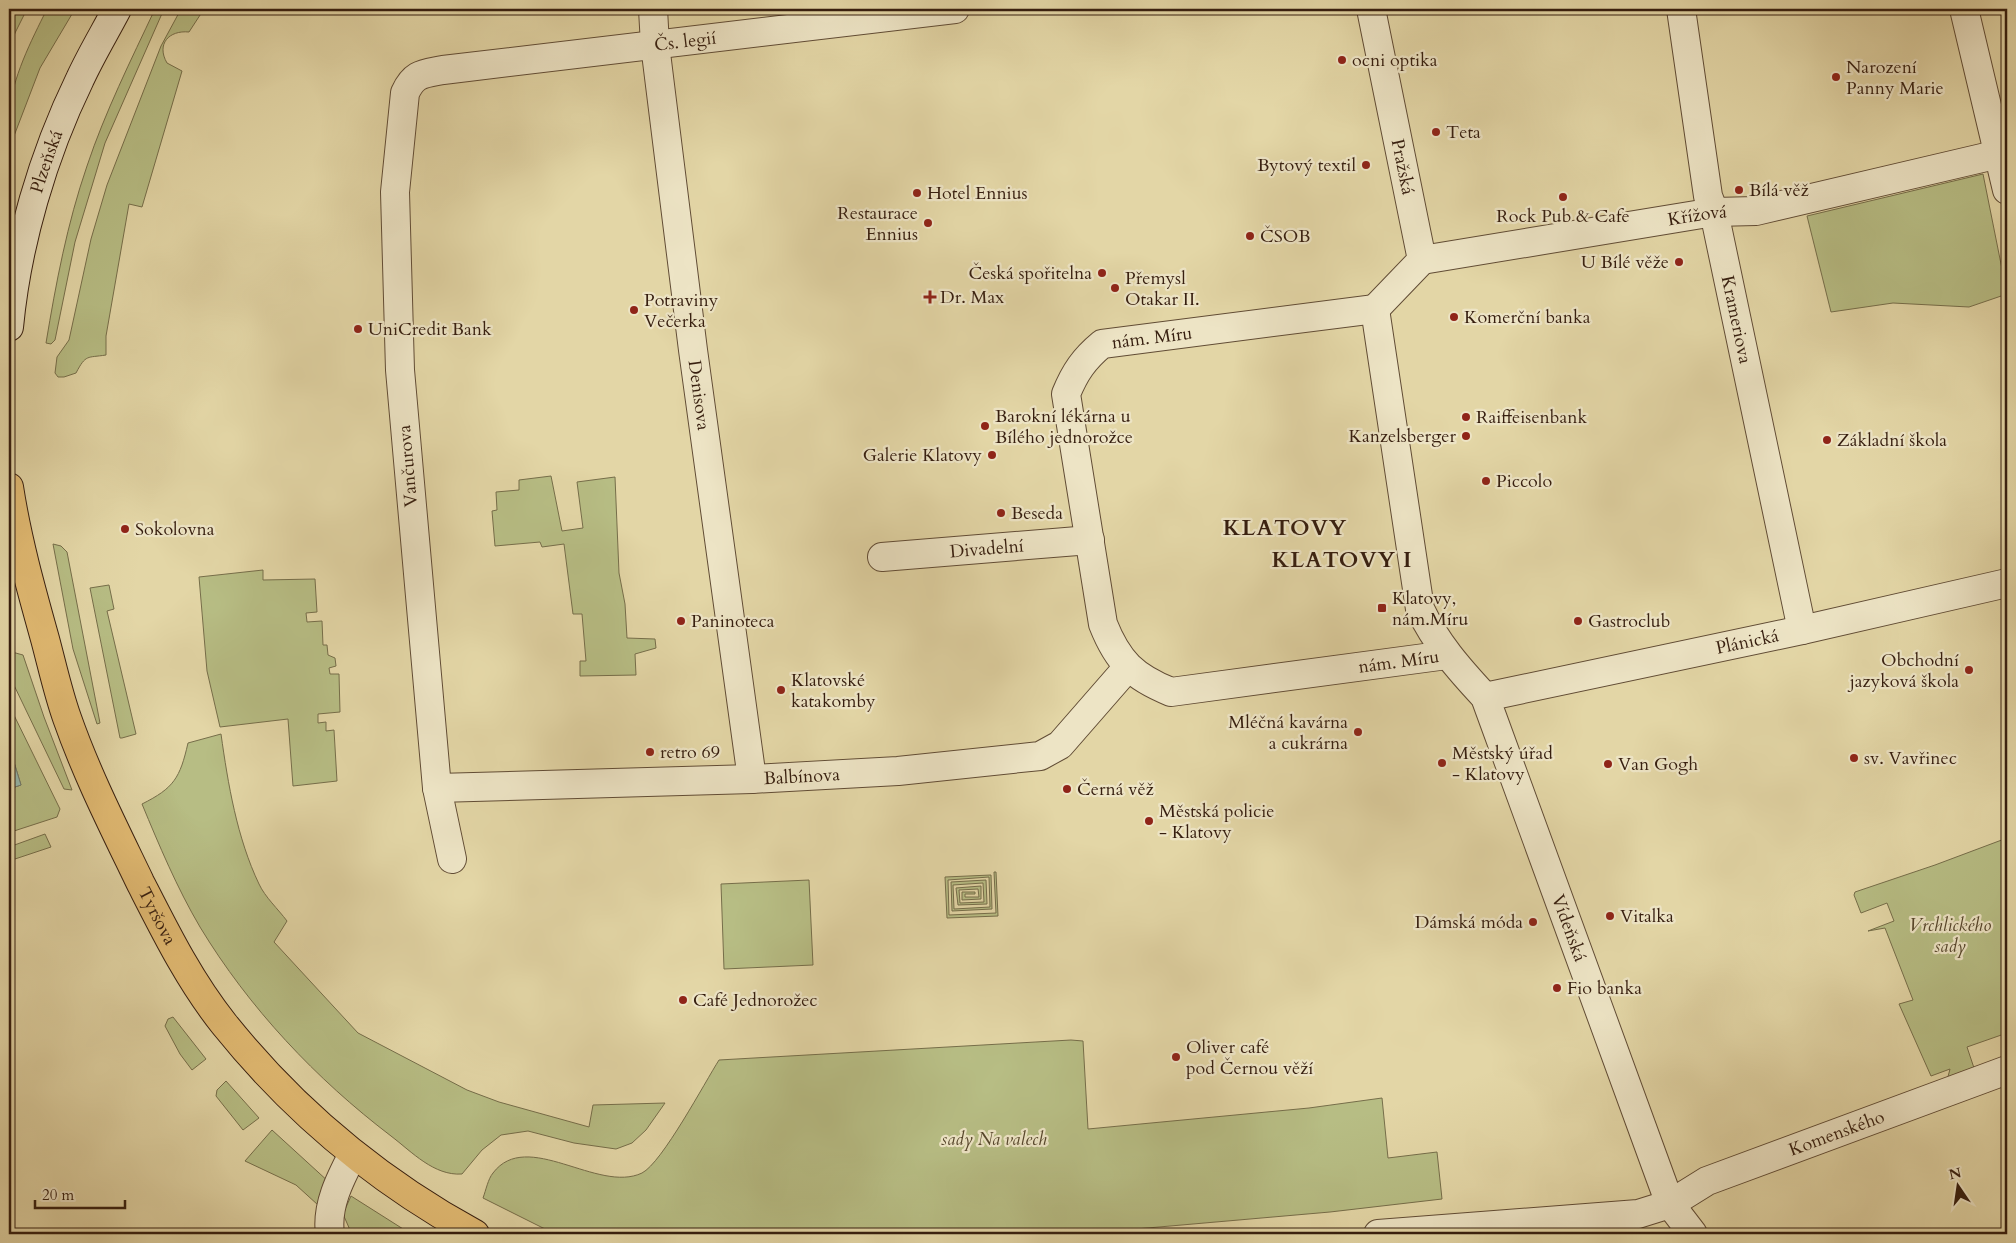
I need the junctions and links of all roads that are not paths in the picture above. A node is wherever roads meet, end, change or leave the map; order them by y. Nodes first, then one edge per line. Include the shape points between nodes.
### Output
1 (117, 9) edge
2 (653, 9) edge
3 (943, 9) edge
4 (1371, 9) edge
5 (1681, 9) edge
6 (1964, 9) edge
7 (655, 44) junction
8 (417, 75) joint
9 (1999, 154) junction
10 (2007, 190) edge
11 (1714, 212) junction
12 (1422, 260) junction
13 (1375, 309) junction
14 (9, 326) edge
15 (9, 487) edge
16 (1090, 540) junction
17 (882, 557) dead end
18 (2007, 583) edge
19 (1802, 630) junction
20 (1447, 655) junction
21 (1128, 667) junction
22 (1485, 697) junction
23 (752, 779) junction
24 (437, 788) junction
25 (452, 859) dead end
26 (2007, 1070) edge
27 (353, 1154) junction
28 (1670, 1204) junction
29 (330, 1234) edge
30 (475, 1234) edge
31 (1378, 1234) edge
32 (1693, 1234) edge

1 - 14 street, Plzeňská via 80,80 37,191 21,252
2 - 7 street, Denisova
3 - 7 street, Čs. legií
4 - 12 street, Pražská
5 - 11 street, Krameriova via 1708,196
6 - 9 street
7 - 8 street, Čs. legií
7 - 23 street, Denisova
8 - 24 street, Vančurova via 404,93 395,192 399,362
9 - 10 street
9 - 11 street, Křížová via 1756,211
11 - 12 street, Křížová
11 - 19 street, Krameriova
12 - 13 street
13 - 16 street, nám. Míru via 1102,344 1088,355 1076,370 1066,394
13 - 20 street, nám. Míru via 1420,609 1431,633
15 - 27 main road, Tyršova via 26,568 66,717 112,824 178,957 223,1022 260,1066
16 - 17 street, Divadelní
16 - 21 street, nám. Míru via 1104,624 1112,647
18 - 19 street, Plánická
19 - 22 street, Plánická
20 - 21 street, nám. Míru via 1171,692 1147,682
20 - 22 street, Vídeňská
21 - 23 street, Balbínova via 1060,745 1040,756 898,771
22 - 28 street, Vídeňská
23 - 24 street, Balbínova
24 - 25 street, Vančurova
26 - 28 street, Komenského via 1707,1182
27 - 29 street via 338,1183 328,1217
27 - 30 main road, Tyršova via 419,1201
28 - 31 street, Komenského via 1629,1215
28 - 32 street, Vídeňská

